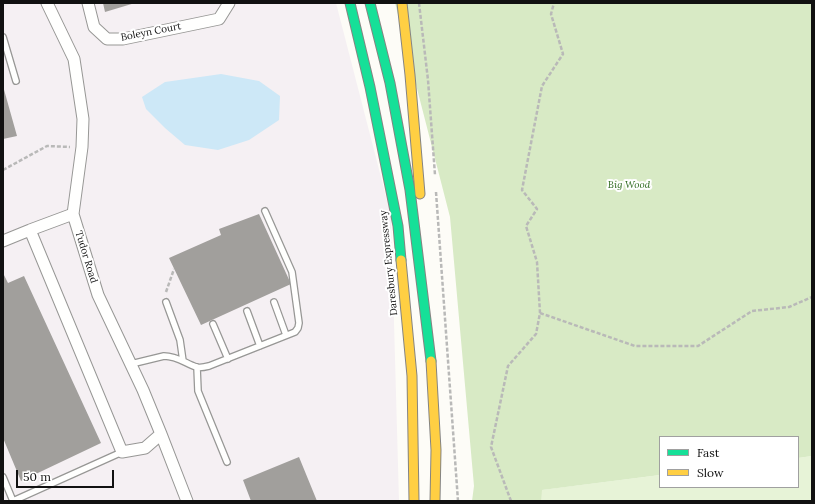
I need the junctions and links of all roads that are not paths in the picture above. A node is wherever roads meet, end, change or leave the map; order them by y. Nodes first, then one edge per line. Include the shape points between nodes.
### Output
1 (46, 3) edge
2 (88, 3) edge
3 (229, 3) edge
4 (350, 3) edge
5 (370, 3) edge
6 (402, 3) edge
7 (3, 37) edge
8 (16, 81) dead end
9 (265, 212) dead end
10 (73, 214) junction
11 (30, 230) junction
12 (3, 241) edge
13 (166, 302) dead end
14 (274, 302) dead end
15 (247, 311) dead end
16 (213, 324) dead end
17 (286, 335) junction
18 (260, 346) junction
19 (228, 359) junction
20 (183, 361) junction
21 (130, 364) junction
22 (196, 367) junction
23 (432, 368) junction
24 (161, 434) junction
25 (122, 452) junction
26 (227, 462) dead end
27 (3, 476) edge
28 (187, 501) edge
29 (414, 501) edge
30 (435, 501) edge

1 - 10 street, Tudor Road via 74,59 83,119
2 - 3 street, Boleyn Court via 94,27 108,39 123,39 219,19
4 - 29 main road, Daresbury Expressway via 398,226 412,376
5 - 23 main road via 390,83 410,190
6 - 23 main road via 421,208
7 - 8 lane
9 - 17 lane via 293,280 298,328
10 - 11 street
10 - 21 street, Tudor Road via 98,295
11 - 12 street
11 - 25 street
13 - 20 lane via 180,340
14 - 17 lane
15 - 18 lane
16 - 19 lane
17 - 18 lane
18 - 19 lane
19 - 22 lane via 209,366
20 - 21 lane via 164,356
20 - 22 lane
21 - 24 street, Tudor Road
22 - 26 lane via 198,391
23 - 30 main road via 436,450
24 - 25 street via 145,448
24 - 28 street, Tudor Road
25 - 27 lane via 13,500

